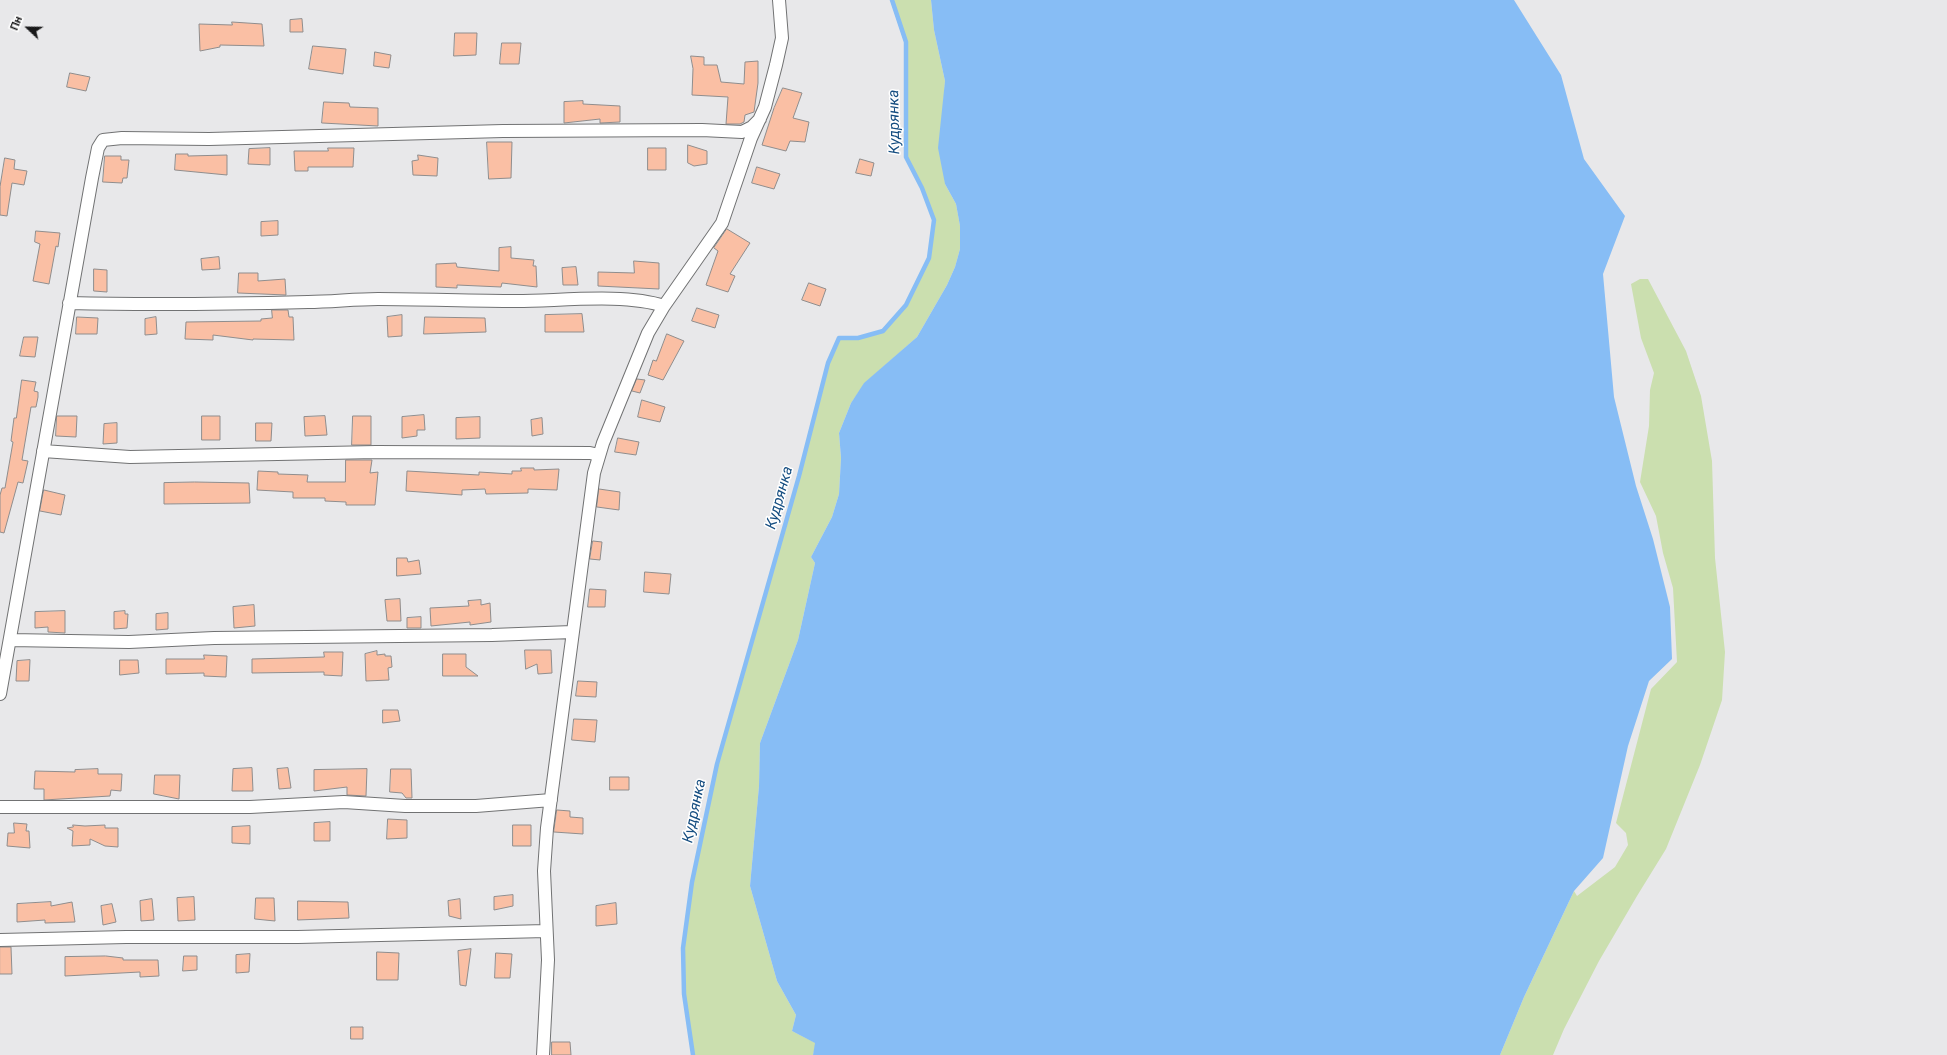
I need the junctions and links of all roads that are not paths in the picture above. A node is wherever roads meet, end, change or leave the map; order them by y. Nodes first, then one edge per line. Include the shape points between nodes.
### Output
1 (779, 0) edge
2 (760, 119) junction
3 (70, 303) junction
4 (664, 306) junction
5 (43, 451) junction
6 (599, 455) junction
7 (572, 632) junction
8 (10, 640) junction
9 (0, 694) edge
10 (551, 800) junction
11 (0, 807) edge
12 (546, 931) junction
13 (0, 940) edge
14 (543, 1055) edge

1 - 2 street via 782,38
2 - 3 street via 742,132 503,131 103,140 98,148
2 - 4 street via 722,223
3 - 4 street via 597,299 634,300
3 - 5 street
4 - 6 street via 648,333
5 - 6 street via 130,457 390,452
5 - 8 street
6 - 7 street via 594,473
7 - 8 street via 214,638 129,642
7 - 10 street
8 - 9 street
10 - 11 street via 476,806 405,806 344,802 250,807
10 - 12 street via 544,871
12 - 13 street
12 - 14 street via 548,960

